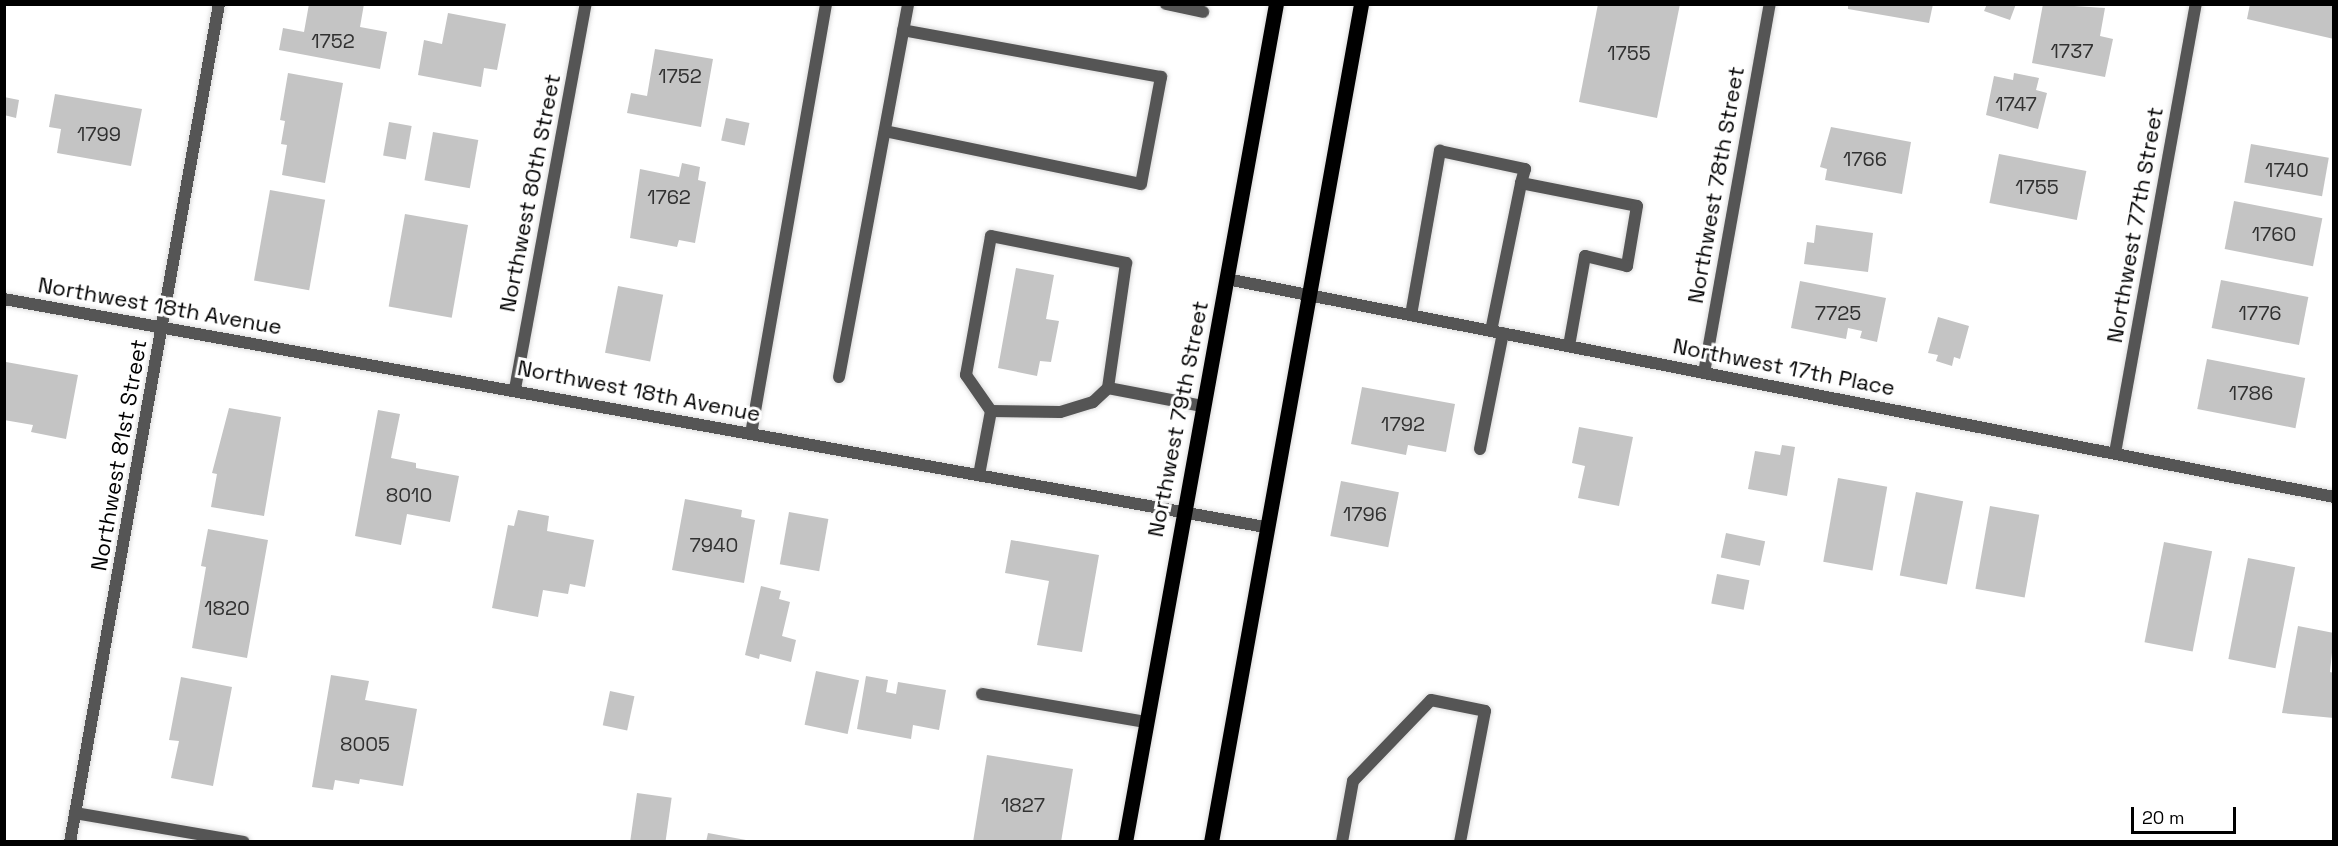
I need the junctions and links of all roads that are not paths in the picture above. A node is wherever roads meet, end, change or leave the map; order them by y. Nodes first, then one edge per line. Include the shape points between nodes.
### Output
1 (219, 4) edge
2 (586, 4) edge
3 (826, 4) edge
4 (908, 4) edge
5 (1166, 4) edge
6 (1276, 4) edge
7 (1361, 4) edge
8 (1770, 4) edge
9 (2196, 4) edge
10 (1203, 12) dead end
11 (903, 30) junction
12 (885, 131) junction
13 (1521, 183) junction
14 (1227, 279) junction
15 (1309, 295) junction
16 (4, 299) edge
17 (1412, 315) junction
18 (164, 329) junction
19 (1497, 332) junction
20 (1569, 346) junction
21 (1704, 373) junction
22 (839, 377) dead end
23 (1108, 388) junction
24 (515, 389) junction
25 (1202, 406) junction
26 (991, 411) junction
27 (751, 434) junction
28 (1480, 449) dead end
29 (2115, 453) junction
30 (979, 475) junction
31 (2334, 498) edge
32 (1182, 512) junction
33 (1265, 527) junction
34 (982, 694) dead end
35 (1146, 722) junction
36 (75, 813) junction
37 (70, 842) edge
38 (244, 842) edge
39 (1125, 842) edge
40 (1211, 842) edge
41 (1342, 842) edge
42 (1460, 842) edge

1 - 18 street, Northwest 81st Street
2 - 24 street, Northwest 80th Street
3 - 27 street
4 - 11 street
5 - 10 street
6 - 14 main road, Northwest 79th Street
7 - 15 main road
8 - 21 street, Northwest 78th Street
9 - 29 street, Northwest 77th Street
11 - 12 street
11 - 12 street via 1161,78 1141,184
12 - 22 street
13 - 17 street via 1525,169 1440,151
13 - 19 street
13 - 20 street via 1637,206 1627,266 1585,256
14 - 15 street, Northwest 17th Place
14 - 25 main road, Northwest 79th Street
15 - 17 street, Northwest 17th Place
15 - 33 main road
16 - 18 street, Northwest 18th Avenue
17 - 19 street, Northwest 17th Place
18 - 24 street, Northwest 18th Avenue
18 - 36 street, Northwest 81st Street
19 - 20 street, Northwest 17th Place
19 - 28 street
20 - 21 street, Northwest 17th Place
21 - 29 street, Northwest 17th Place
23 - 25 street
23 - 26 street via 1093,402 1060,412
23 - 26 street via 1126,263 991,236 966,375
24 - 27 street, Northwest 18th Avenue
25 - 32 main road, Northwest 79th Street
26 - 30 street
27 - 30 street, Northwest 18th Avenue
29 - 31 street, Northwest 17th Place
30 - 32 street, Northwest 18th Avenue
32 - 33 street, Northwest 18th Avenue
32 - 35 main road, Northwest 79th Street
33 - 40 main road
34 - 35 street
35 - 39 main road, Northwest 79th Street
36 - 37 street, Northwest 81st Street
36 - 38 street
41 - 42 street via 1353,781 1431,700 1485,711

